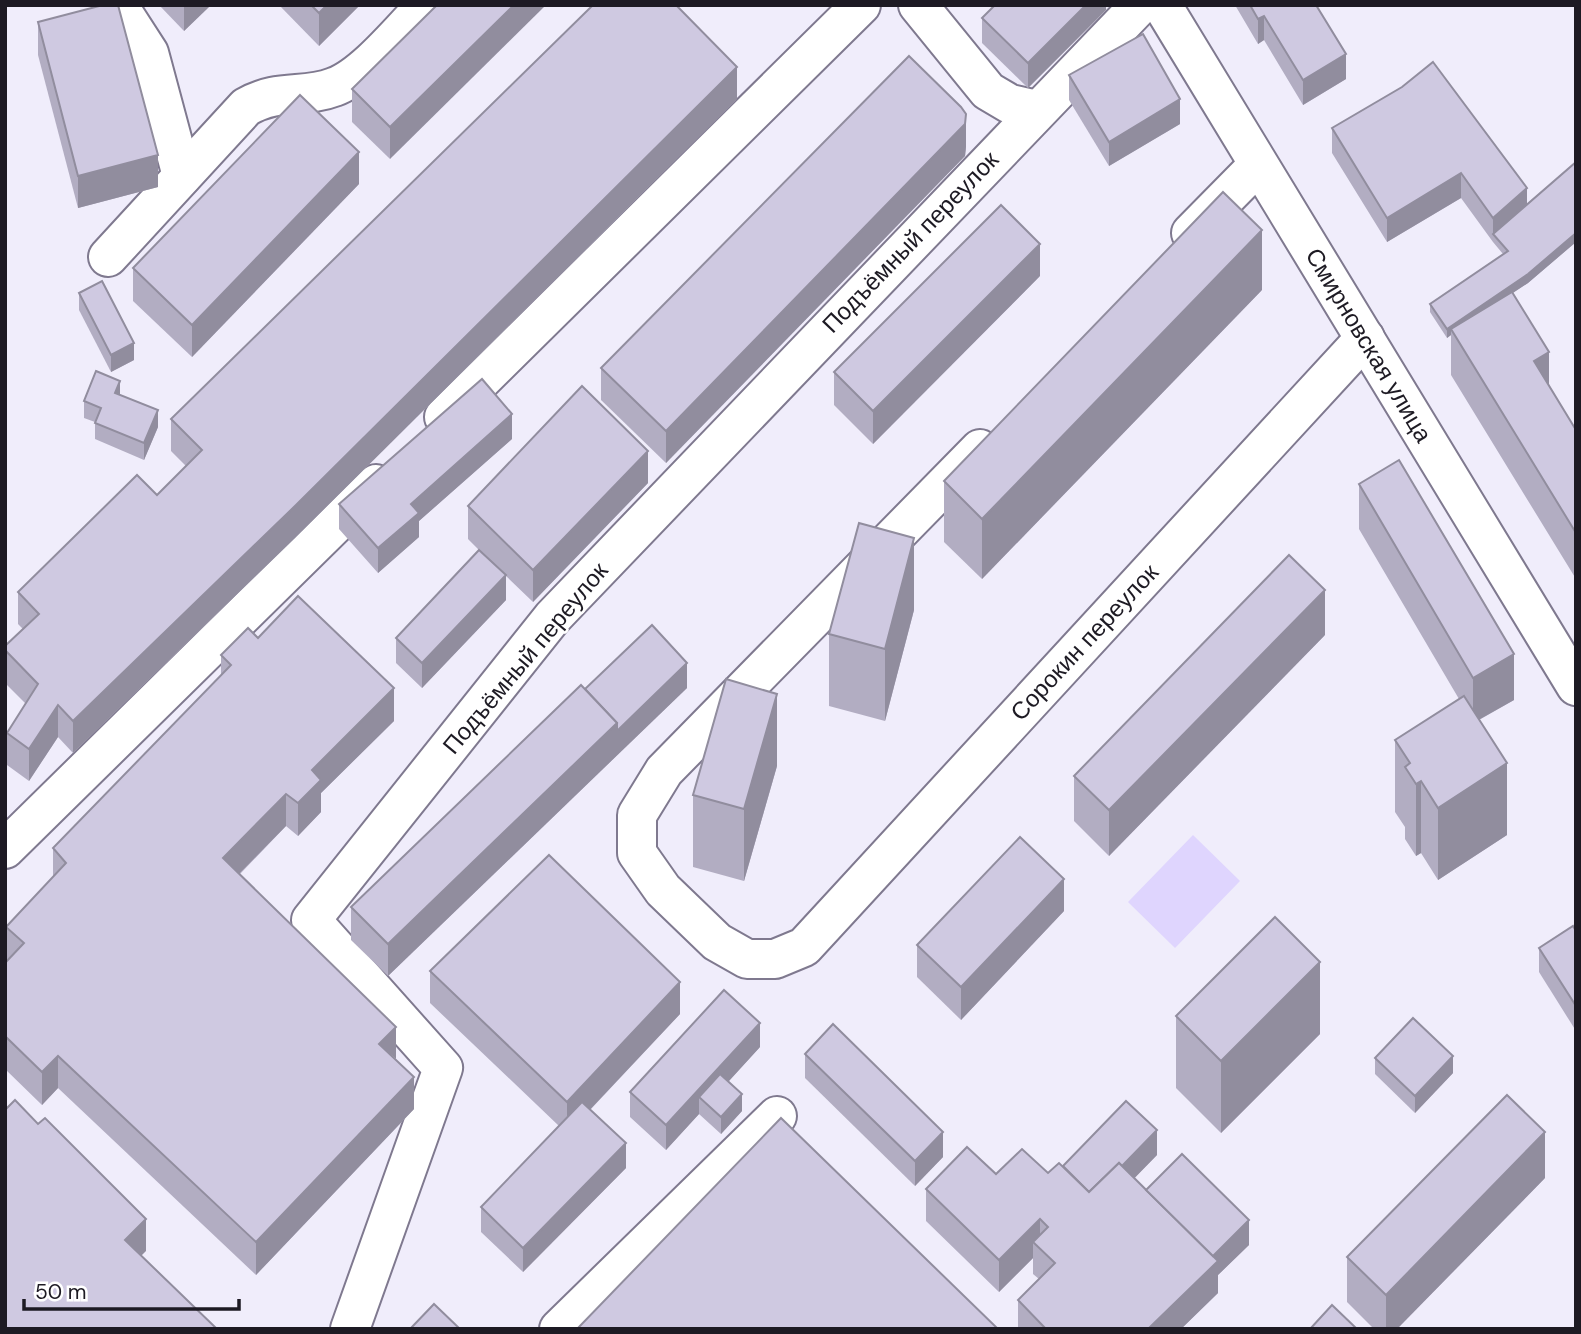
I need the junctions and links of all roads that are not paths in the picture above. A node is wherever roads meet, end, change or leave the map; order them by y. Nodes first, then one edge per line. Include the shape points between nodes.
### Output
1 (118, 5) edge
2 (426, 5) edge
3 (861, 5) edge
4 (918, 5) edge
5 (1140, 5) edge
6 (1162, 5) edge
7 (1037, 110) junction
8 (1258, 164) junction
9 (182, 176) junction
10 (108, 257) dead end
11 (1163, 262) edge
12 (1365, 338) junction
13 (1007, 422) edge
14 (1576, 686) edge
15 (5, 849) edge
16 (777, 1116) dead end
17 (351, 1329) edge
18 (559, 1329) edge

1 - 9 street via 149,53
2 - 9 street via 351,79 332,88 264,96 246,107
3 - 15 street
4 - 7 street via 988,91 1010,104
5 - 7 street, Подъёмный переулок
6 - 8 street, Смирновская улица
7 - 17 street, Подъёмный переулок via 552,618 311,920 443,1068
8 - 11 street
8 - 12 street, Смирновская улица
9 - 10 street
12 - 13 street, Сорокин переулок via 804,947 775,960 747,959 717,942 663,890 637,853 637,815 664,771
12 - 14 street, Смирновская улица
16 - 18 street

